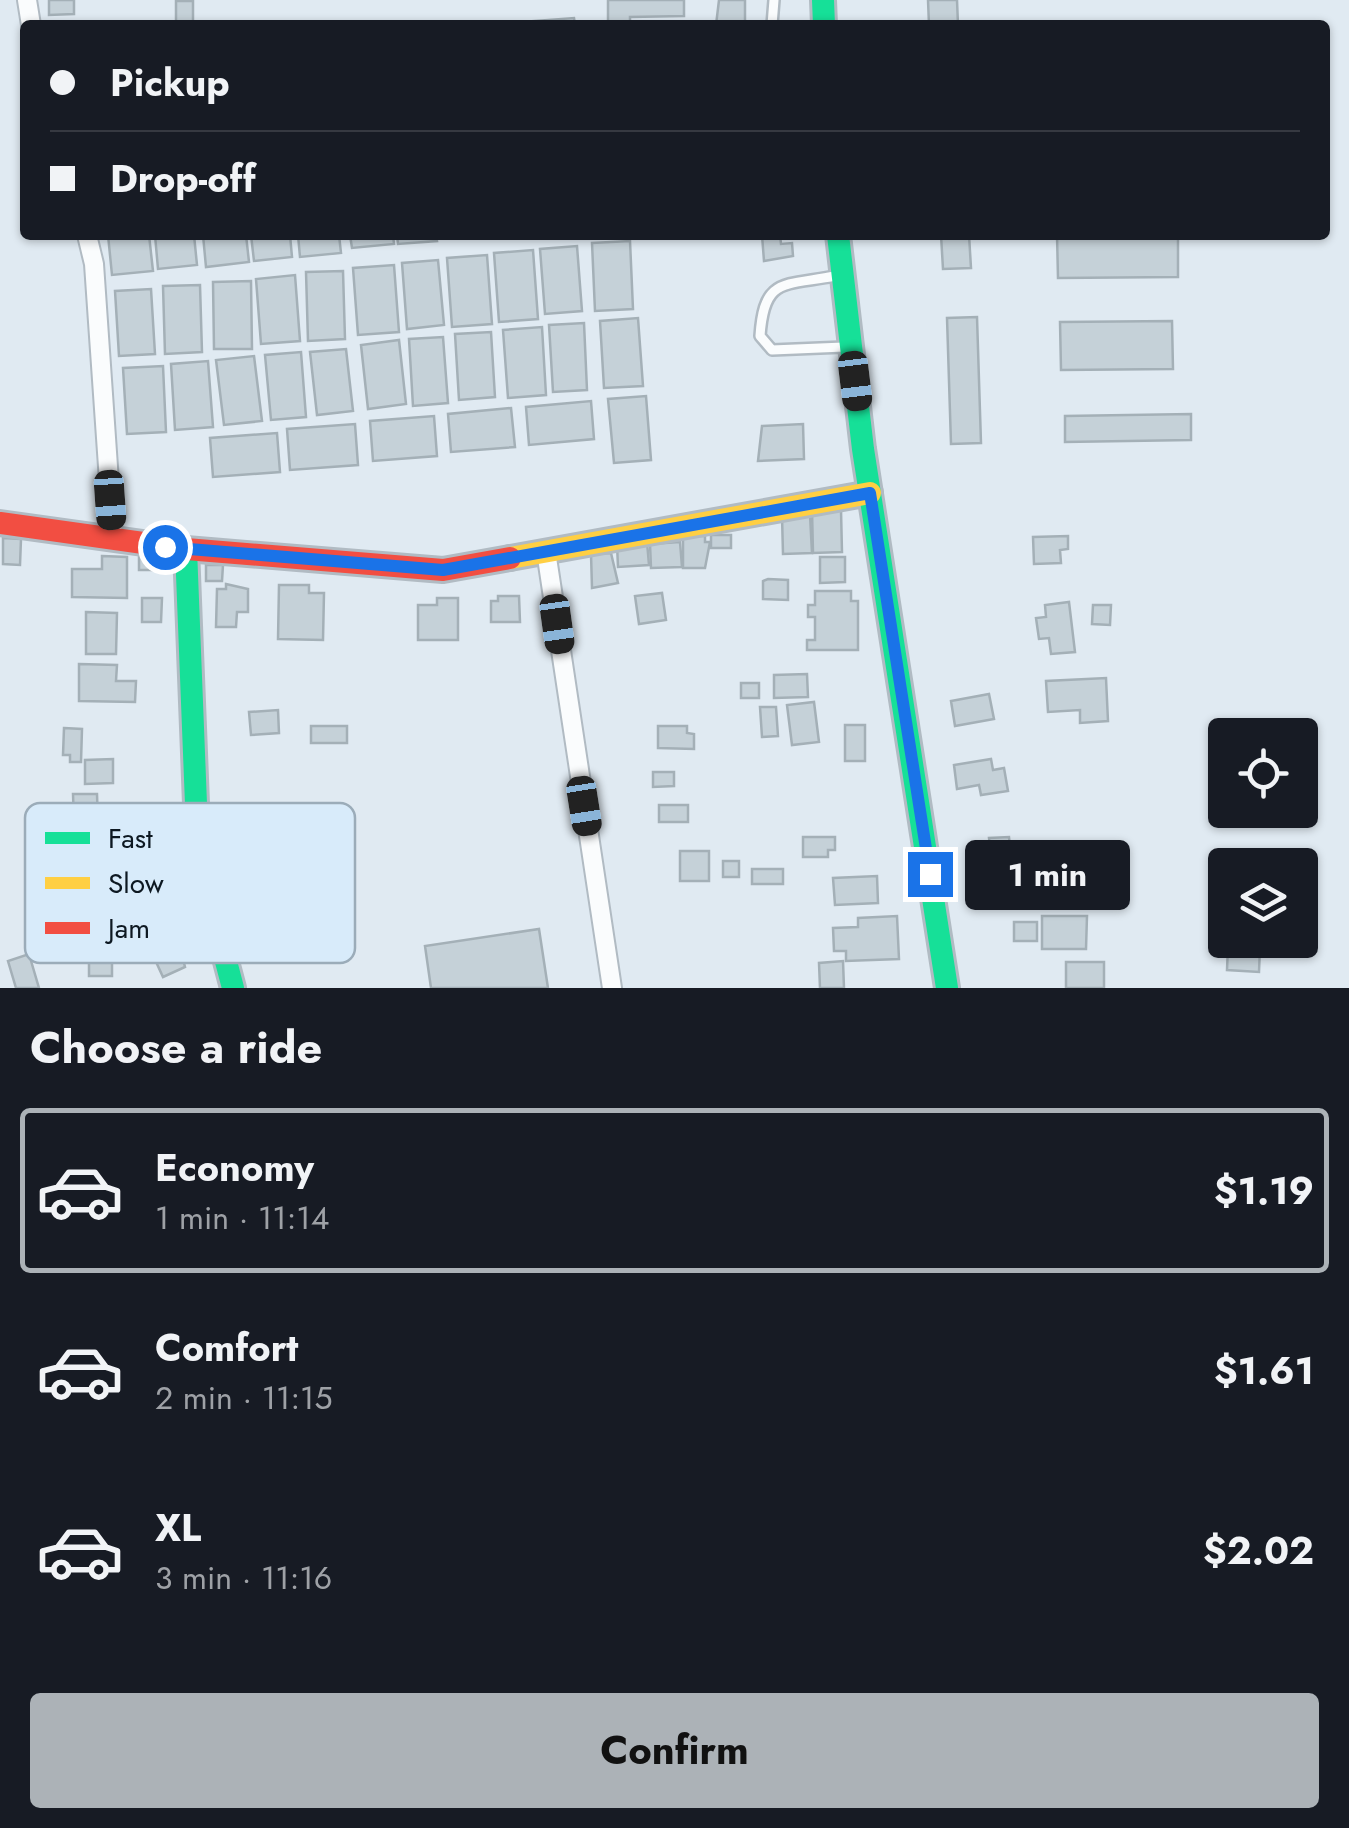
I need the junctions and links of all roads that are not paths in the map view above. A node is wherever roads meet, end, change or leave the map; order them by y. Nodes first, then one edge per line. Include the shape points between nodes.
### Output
1 (87, 240) edge
2 (839, 240) edge
3 (843, 275) junction
4 (851, 347) junction
5 (870, 493) junction
6 (0, 523) edge
7 (113, 539) junction
8 (186, 549) junction
9 (546, 551) junction
10 (196, 803) edge
11 (226, 963) edge
12 (233, 988) edge
13 (612, 988) edge
14 (948, 988) edge

1 - 7 street
2 - 3 main road
3 - 4 main road
3 - 4 lane via 774,290 762,303 760,336 772,350
4 - 5 main road
5 - 9 main road
5 - 14 main road
6 - 7 main road
7 - 8 main road
8 - 9 main road via 443,570
8 - 10 main road
9 - 13 street
11 - 12 main road

